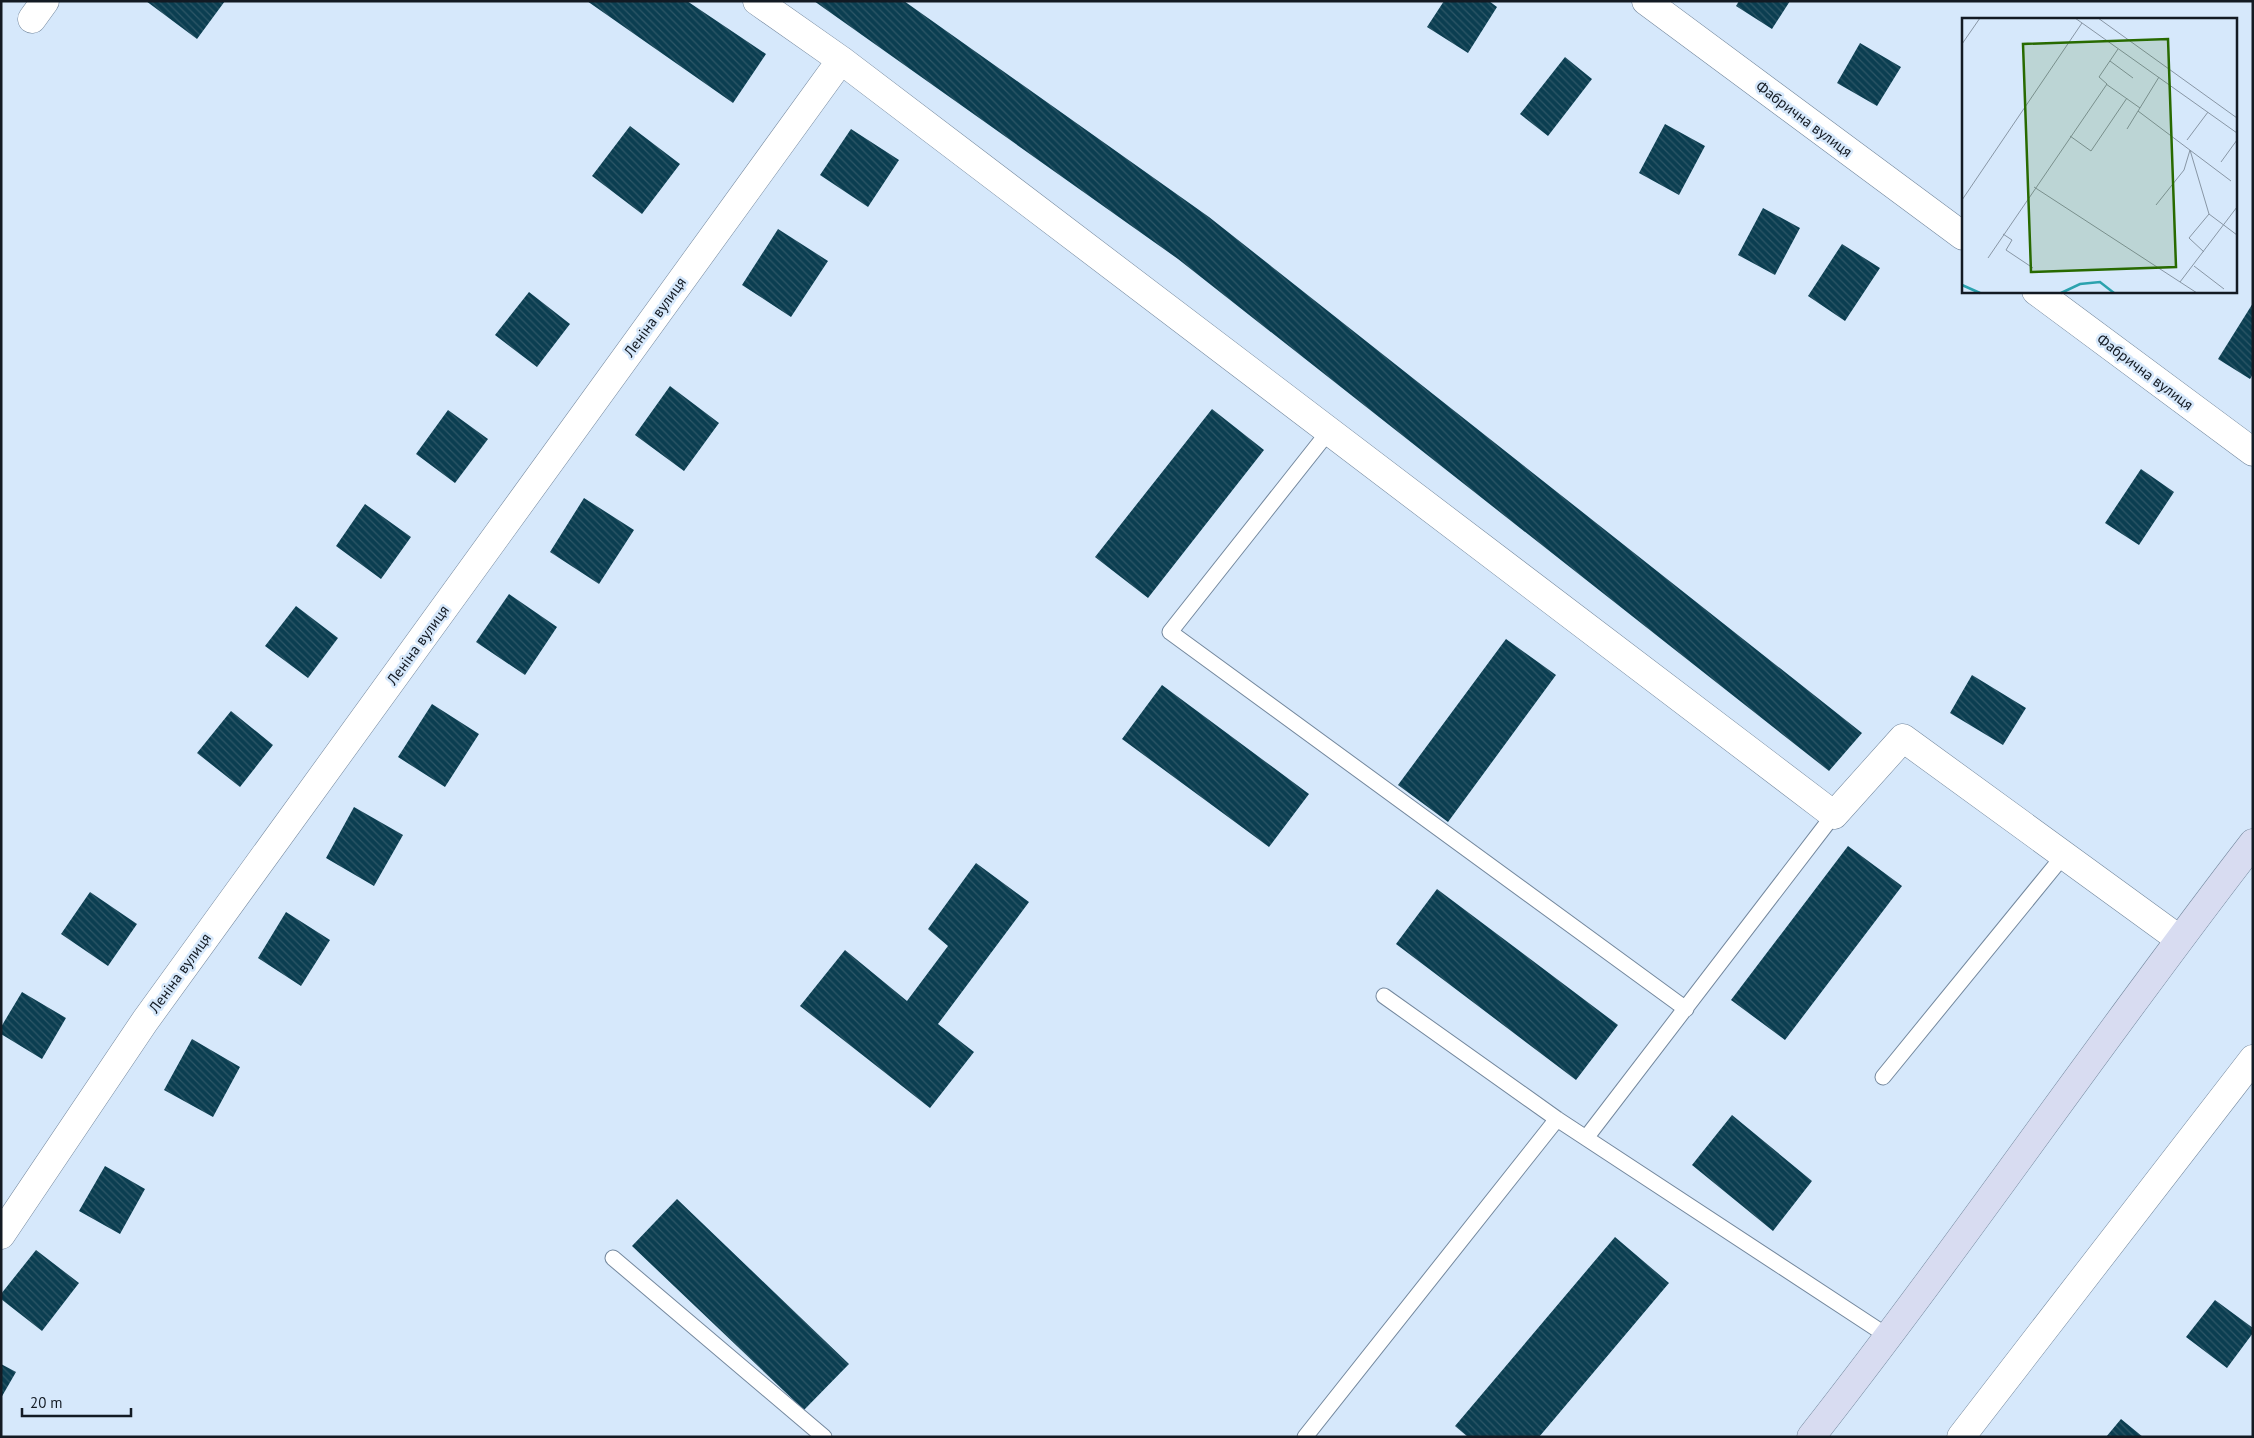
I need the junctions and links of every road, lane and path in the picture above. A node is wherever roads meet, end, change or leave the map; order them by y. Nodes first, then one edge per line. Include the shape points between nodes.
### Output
1 (757, 1) edge
2 (1646, 1) edge
3 (841, 60) junction
4 (1962, 235) edge
5 (2037, 292) edge
6 (1329, 431) junction
7 (2253, 452) edge
8 (1835, 813) junction
9 (2253, 843) edge
10 (2064, 855) junction
11 (2178, 939) junction
12 (1384, 996) dead end
13 (1686, 1008) junction
14 (2253, 1059) edge
15 (1883, 1077) dead end
16 (1557, 1119) junction
17 (1586, 1138) junction
18 (1, 1235) edge
19 (613, 1258) dead end
20 (1889, 1337) junction
21 (824, 1437) edge
22 (1305, 1437) edge
23 (1811, 1437) edge
24 (1961, 1437) edge

1 - 3 street
2 - 4 street, Фабрична вулиця
3 - 6 street
3 - 18 street, Леніна вулиця via 151,1013
5 - 7 street, Фабрична вулиця
6 - 8 street
6 - 13 lane via 1170,632
8 - 10 street via 1903,738
8 - 13 lane
9 - 11 street
10 - 11 street
10 - 15 lane
11 - 20 street
12 - 16 lane
13 - 17 lane
14 - 24 street
16 - 17 lane
16 - 22 lane
17 - 20 lane
19 - 21 lane
20 - 23 street

